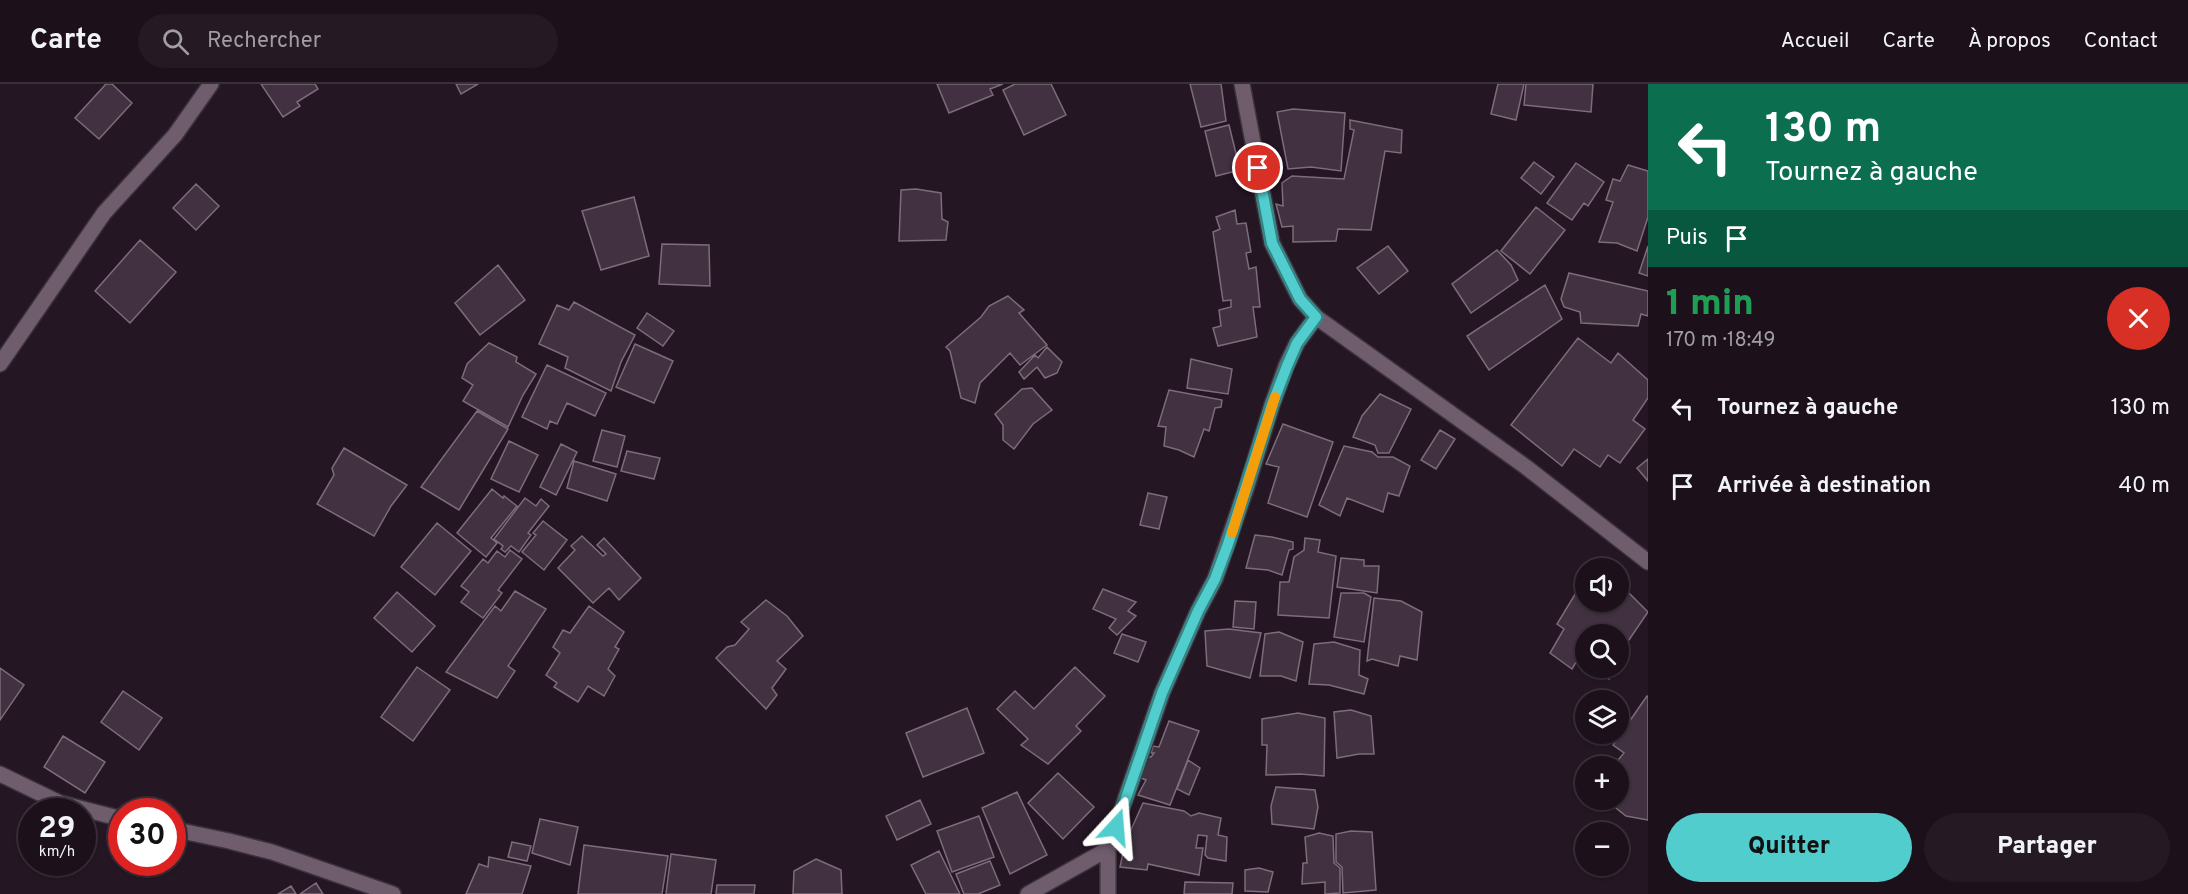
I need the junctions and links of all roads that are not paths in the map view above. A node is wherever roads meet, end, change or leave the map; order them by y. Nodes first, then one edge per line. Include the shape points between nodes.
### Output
1 (211, 84) edge
2 (1242, 84) edge
3 (1316, 317) junction
4 (0, 364) edge
5 (1648, 562) edge
6 (0, 774) edge
7 (108, 815) edge
8 (186, 832) edge
9 (1108, 849) junction
10 (393, 894) edge
11 (1028, 894) edge
12 (1108, 894) edge

1 - 4 street via 175,135 104,213
2 - 3 street via 1272,243 1300,299
3 - 5 street via 1518,460
3 - 9 street via 1297,343 1287,366 1228,544 1162,693
6 - 7 street via 60,803
8 - 10 street via 272,852
9 - 11 street
9 - 12 street

